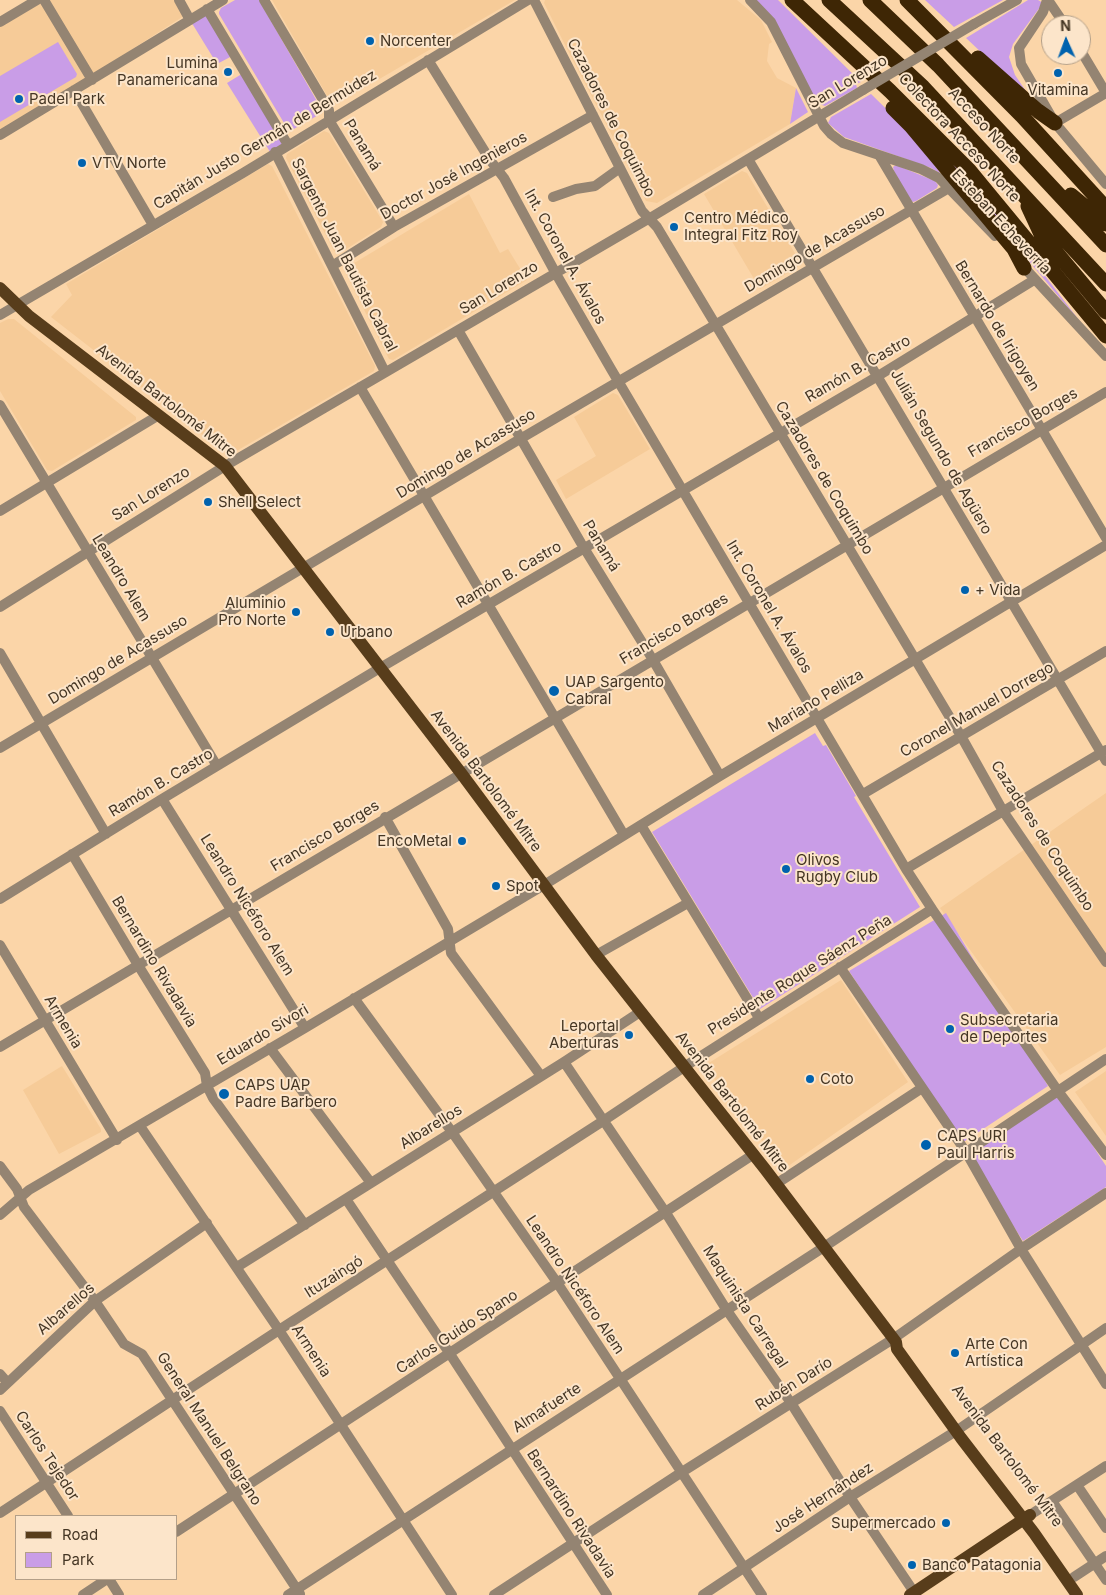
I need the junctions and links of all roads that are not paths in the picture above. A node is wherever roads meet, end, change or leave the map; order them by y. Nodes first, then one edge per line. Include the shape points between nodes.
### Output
1 (36, 0) edge
2 (44, 0) edge
3 (178, 0) edge
4 (223, 0) edge
5 (264, 0) edge
6 (528, 0) edge
7 (534, 0) edge
8 (750, 0) edge
9 (791, 0) edge
10 (829, 0) edge
11 (870, 0) edge
12 (909, 0) edge
13 (1018, 0) edge
14 (1047, 0) edge
15 (207, 9) junction
16 (1058, 15) edge
17 (190, 20) junction
18 (0, 22) edge
19 (428, 60) junction
20 (1089, 65) edge
21 (92, 80) junction
22 (74, 90) junction
23 (1106, 93) edge
24 (592, 115) junction
25 (820, 117) junction
26 (329, 120) junction
27 (1055, 123) junction
28 (0, 136) edge
29 (288, 145) junction
30 (275, 152) junction
31 (1023, 154) junction
32 (879, 155) junction
33 (748, 159) junction
34 (620, 168) junction
35 (497, 170) junction
36 (1106, 184) edge
37 (949, 188) junction
38 (1022, 193) junction
39 (553, 197) dead end
40 (1106, 208) edge
41 (910, 210) junction
42 (650, 218) junction
43 (1106, 224) edge
44 (153, 225) junction
45 (394, 227) junction
46 (1106, 245) edge
47 (332, 266) junction
48 (813, 268) junction
49 (1024, 268) junction
50 (555, 272) junction
51 (1034, 280) junction
52 (1106, 284) edge
53 (0, 288) edge
54 (16, 305) junction
55 (1106, 312) edge
56 (0, 315) edge
57 (975, 318) junction
58 (716, 324) junction
59 (458, 330) junction
60 (1106, 336) edge
61 (1106, 356) edge
62 (386, 372) junction
63 (878, 376) junction
64 (619, 382) junction
65 (360, 387) junction
66 (1106, 392) edge
67 (1, 408) edge
68 (159, 415) junction
69 (1041, 429) junction
70 (779, 432) junction
71 (520, 439) junction
72 (225, 466) junction
73 (46, 482) junction
74 (944, 488) junction
75 (683, 491) junction
76 (424, 496) junction
77 (0, 511) edge
78 (1106, 538) edge
79 (847, 545) junction
80 (1106, 545) edge
81 (585, 549) junction
82 (87, 551) junction
83 (302, 568) junction
84 (749, 602) junction
85 (1012, 602) junction
86 (489, 604) junction
87 (0, 607) edge
88 (1106, 651) edge
89 (0, 653) edge
90 (152, 658) junction
91 (653, 660) junction
92 (915, 660) junction
93 (380, 668) junction
94 (1057, 680) junction
95 (555, 718) junction
96 (818, 718) junction
97 (42, 723) junction
98 (961, 736) junction
99 (0, 748) edge
100 (1104, 755) edge
101 (217, 766) junction
102 (461, 773) junction
103 (720, 776) junction
104 (862, 794) junction
105 (162, 799) junction
106 (1003, 811) junction
107 (385, 818) junction
108 (641, 825) junction
109 (106, 834) junction
110 (624, 834) junction
111 (72, 854) junction
112 (906, 869) junction
113 (544, 885) junction
114 (0, 899) edge
115 (688, 903) junction
116 (232, 909) junction
117 (932, 909) junction
118 (449, 941) junction
119 (0, 945) edge
120 (596, 955) junction
121 (1106, 962) edge
122 (138, 966) junction
123 (840, 967) junction
124 (354, 998) junction
125 (640, 1012) junction
126 (759, 1018) junction
127 (45, 1021) junction
128 (305, 1028) junction
129 (0, 1047) edge
130 (270, 1048) junction
131 (1106, 1058) edge
132 (564, 1062) junction
133 (684, 1067) junction
134 (541, 1076) junction
135 (207, 1086) junction
136 (922, 1088) junction
137 (1058, 1091) junction
138 (603, 1121) junction
139 (140, 1126) junction
140 (452, 1132) junction
141 (117, 1140) junction
142 (966, 1152) junction
143 (754, 1154) junction
144 (1106, 1155) edge
145 (0, 1166) edge
146 (371, 1183) junction
147 (776, 1184) junction
148 (494, 1192) junction
149 (1106, 1193) edge
150 (20, 1196) junction
151 (346, 1199) junction
152 (666, 1213) junction
153 (0, 1216) edge
154 (207, 1223) junction
155 (305, 1225) junction
156 (824, 1247) junction
157 (1021, 1249) junction
158 (387, 1262) junction
159 (237, 1267) junction
160 (558, 1284) junction
161 (95, 1301) junction
162 (726, 1309) junction
163 (1106, 1328) edge
164 (279, 1330) junction
165 (895, 1340) junction
166 (1081, 1345) junction
167 (450, 1354) junction
168 (0, 1374) edge
169 (620, 1378) junction
170 (1106, 1384) edge
171 (4, 1386) edge
172 (172, 1401) junction
173 (791, 1403) junction
174 (0, 1411) edge
175 (341, 1425) junction
176 (960, 1428) junction
177 (511, 1449) junction
178 (1106, 1466) edge
179 (682, 1472) junction
180 (47, 1483) junction
181 (1077, 1485) junction
182 (234, 1494) junction
183 (850, 1498) junction
184 (1052, 1500) junction
185 (0, 1513) edge
186 (67, 1515) edge
187 (1027, 1517) junction
188 (403, 1520) junction
189 (1106, 1528) edge
190 (178, 1531) edge
191 (572, 1544) junction
192 (1106, 1556) edge
193 (1095, 1564) junction
194 (745, 1568) junction
195 (1074, 1577) junction
196 (106, 1580) edge
197 (109, 1580) edge
198 (1106, 1580) edge
199 (295, 1593) edge
200 (913, 1594) edge
201 (1082, 1594) edge
202 (83, 1595) edge
203 (119, 1595) edge
204 (452, 1595) edge
205 (494, 1595) edge
206 (607, 1595) edge
207 (703, 1595) edge
208 (762, 1595) edge

1 - 18 street
2 - 21 street
3 - 17 street
4 - 15 street
5 - 26 street, Panamá via 329,110
6 - 19 street, Capitán Justo Germán de Bermúdez
7 - 24 street, Cazadores de Coquimbo
8 - 25 street, Esteban Echeverría via 771,22
9 - 49 highway via 911,126 1014,250
9 - 60 highway, Colectora Acceso Norte via 884,85 969,170
10 - 38 highway, Acceso Norte via 911,75
11 - 31 highway, Acceso Norte
12 - 27 highway via 925,9
12 - 40 highway
13 - 25 street, San Lorenzo, bridge
14 - 16 street
14 - 27 street via 1043,12 1019,48 1019,56 1024,72
15 - 17 street
15 - 29 street, Sargento Juan Bautista Cabral
17 - 21 street
19 - 26 street, Capitán Justo Germán de Bermúdez
19 - 35 street, Int. Coronel A. Ávalos
20 - 23 street
21 - 22 street
22 - 28 street
22 - 44 street
23 - 27 street
24 - 34 street, Cazadores de Coquimbo
24 - 35 street, Doctor José Ingenieros
25 - 32 street, Esteban Echeverría via 836,139
25 - 33 street, San Lorenzo
26 - 29 street, Capitán Justo Germán de Bermúdez
26 - 45 street, Panamá
27 - 36 street
29 - 30 street, Capitán Justo Germán de Bermúdez
30 - 44 street, Capitán Justo Germán de Bermúdez
30 - 47 street, Sargento Juan Bautista Cabral
31 - 43 highway
31 - 46 highway, Acceso Norte
32 - 37 street, Esteban Echeverría via 932,174
32 - 41 street, Bernardo de Irigoyen
33 - 42 street, San Lorenzo
33 - 48 street, Julián Segundo de Agüero
34 - 39 street via 595,186
34 - 42 street, Cazadores de Coquimbo via 642,211
35 - 45 street, Doctor José Ingenieros
35 - 50 street, Int. Coronel A. Ávalos
37 - 41 street, Domingo de Acassuso
37 - 49 street, Esteban Echeverría
38 - 52 highway, Acceso Norte
38 - 55 highway via 1041,234
41 - 48 street, Domingo de Acassuso
41 - 57 street, Bernardo de Irigoyen
42 - 50 street, San Lorenzo
42 - 58 street, Cazadores de Coquimbo
44 - 54 street, Capitán Justo Germán de Bermúdez
45 - 47 street, Doctor José Ingenieros
47 - 62 street, Sargento Juan Bautista Cabral
48 - 58 street, Domingo de Acassuso
48 - 63 street, Julián Segundo de Agüero
49 - 51 street, Esteban Echeverría
50 - 59 street, San Lorenzo
50 - 64 street, Int. Coronel A. Ávalos
51 - 57 street, Ramón B. Castro
51 - 61 street, Esteban Echeverría
53 - 54 main road, Avenida Bartolomé Mitre
54 - 56 street, Capitán Justo Germán de Bermúdez
54 - 68 main road, Avenida Bartolomé Mitre
57 - 63 street, Ramón B. Castro
57 - 69 street, Bernardo de Irigoyen
58 - 64 street, Domingo de Acassuso
58 - 70 street, Cazadores de Coquimbo
59 - 62 street, San Lorenzo
59 - 71 street, Panamá
62 - 65 street, San Lorenzo
63 - 70 street, Ramón B. Castro
63 - 74 street, Julián Segundo de Agüero
64 - 71 street, Domingo de Acassuso
64 - 75 street, Int. Coronel A. Ávalos
65 - 72 street, San Lorenzo
65 - 76 street
66 - 69 street, Francisco Borges
67 - 73 street, Leandro Alem
68 - 72 main road, Avenida Bartolomé Mitre
68 - 73 street
69 - 74 street, Francisco Borges
69 - 78 street, Bernardo de Irigoyen
70 - 75 street, Ramón B. Castro
70 - 79 street, Cazadores de Coquimbo
71 - 76 street, Domingo de Acassuso
71 - 81 street, Panamá
72 - 82 street, San Lorenzo
72 - 83 main road, Avenida Bartolomé Mitre
73 - 77 street
73 - 82 street, Leandro Alem
74 - 79 street, Francisco Borges
74 - 85 street, Julián Segundo de Agüero
75 - 81 street, Ramón B. Castro
75 - 84 street, Int. Coronel A. Ávalos
76 - 83 street, Domingo de Acassuso
76 - 86 street
79 - 84 street, Francisco Borges
79 - 92 street, Cazadores de Coquimbo
80 - 85 street, Mariano Pelliza
81 - 86 street, Ramón B. Castro
81 - 91 street, Panamá
82 - 87 street, San Lorenzo
82 - 90 street, Leandro Alem
83 - 90 street, Domingo de Acassuso
83 - 93 main road, Avenida Bartolomé Mitre
84 - 91 street, Francisco Borges
84 - 96 street, Int. Coronel A. Ávalos
85 - 92 street, Mariano Pelliza
85 - 94 street, Julián Segundo de Agüero
86 - 93 street, Ramón B. Castro
86 - 95 street
88 - 94 street, Coronel Manuel Dorrego
89 - 97 street
90 - 97 street, Domingo de Acassuso
90 - 101 street, Leandro Alem
91 - 95 street, Francisco Borges
91 - 103 street, Panamá
92 - 96 street, Mariano Pelliza
92 - 98 street, Cazadores de Coquimbo
93 - 101 street, Ramón B. Castro
93 - 102 main road, Avenida Bartolomé Mitre
94 - 98 street, Coronel Manuel Dorrego
94 - 100 street, Julián Segundo de Agüero
95 - 102 street, Francisco Borges
95 - 110 street
96 - 103 street, Mariano Pelliza
96 - 104 street, Int. Coronel A. Ávalos
97 - 99 street, Domingo de Acassuso
97 - 109 street
98 - 104 street, Coronel Manuel Dorrego
98 - 106 street, Cazadores de Coquimbo
100 - 106 street
101 - 105 street, Ramón B. Castro
102 - 107 street, Francisco Borges
102 - 113 main road, Avenida Bartolomé Mitre
103 - 108 street, Mariano Pelliza
104 - 112 street, Int. Coronel A. Ávalos
105 - 109 street, Ramón B. Castro
105 - 116 street, Leandro Nicéforo Alem
106 - 112 street
106 - 121 street, Cazadores de Coquimbo
107 - 116 street, Francisco Borges
107 - 118 street via 448,929
108 - 110 street, Mariano Pelliza
108 - 115 street
109 - 111 street, Ramón B. Castro
110 - 113 street, Mariano Pelliza
111 - 114 street, Ramón B. Castro
111 - 122 street, Bernardino Rivadavia
112 - 117 street, Int. Coronel A. Ávalos
113 - 118 street, Eduardo Sívori
113 - 120 main road, Avenida Bartolomé Mitre
115 - 120 street
115 - 126 street
116 - 122 street, Francisco Borges
116 - 128 street, Leandro Nicéforo Alem
117 - 123 street, Presidente Roque Sáenz Peña
117 - 137 street, Int. Coronel A. Ávalos
118 - 124 street, Eduardo Sívori
118 - 134 street via 451,953
119 - 127 street, Armenia
120 - 125 main road, Avenida Bartolomé Mitre
122 - 127 street, Francisco Borges
122 - 135 street, Bernardino Rivadavia via 205,1073
123 - 126 street, Presidente Roque Sáenz Peña
123 - 136 street
124 - 128 street, Eduardo Sívori
124 - 140 street, Leandro Nicéforo Alem
125 - 132 street, Albarellos
125 - 133 main road, Avenida Bartolomé Mitre
126 - 133 street, Presidente Roque Sáenz Peña
127 - 129 street, Francisco Borges
127 - 141 street, Armenia
128 - 130 street, Eduardo Sívori
130 - 135 street, Eduardo Sívori
130 - 146 street
131 - 137 street, Almafuerte
132 - 134 street, Albarellos
132 - 138 street, Maquinista Carregal
133 - 138 street, Ituzaingó
133 - 143 main road, Avenida Bartolomé Mitre
134 - 140 street, Albarellos
135 - 139 street, Eduardo Sívori
135 - 155 street, Bernardino Rivadavia
136 - 142 street
136 - 147 street
137 - 142 street, Almafuerte
137 - 144 street, Int. Coronel A. Ávalos
138 - 148 street, Ituzaingó
138 - 152 street, Maquinista Carregal
139 - 141 street, Eduardo Sívori
139 - 154 street, Armenia
140 - 146 street, Albarellos
140 - 148 street, Leandro Nicéforo Alem
141 - 150 street, Eduardo Sívori
142 - 156 street, Almafuerte
142 - 157 street
143 - 147 main road, Avenida Bartolomé Mitre
143 - 152 street, Carlos Guido Spano
145 - 150 street, General Manuel Belgrano
146 - 151 street, Albarellos
147 - 156 main road, Avenida Bartolomé Mitre
148 - 158 street, Ituzaingó
148 - 160 street, Leandro Nicéforo Alem
149 - 157 street, Rubén Darío
150 - 153 street, Eduardo Sívori
150 - 161 street, General Manuel Belgrano via 24,1207
151 - 155 street, Albarellos
151 - 158 street, Bernardino Rivadavia
152 - 160 street, Carlos Guido Spano
152 - 162 street, Maquinista Carregal
154 - 159 street, Armenia
154 - 161 street, Albarellos
155 - 159 street, Albarellos
156 - 162 street, Almafuerte
156 - 165 main road, Avenida Bartolomé Mitre
157 - 165 street, Rubén Darío
157 - 166 street
158 - 164 street, Ituzaingó
158 - 167 street, Bernardino Rivadavia
159 - 164 street, Armenia
160 - 167 street, Carlos Guido Spano
160 - 169 street, Leandro Nicéforo Alem
161 - 171 street, Albarellos
161 - 172 street, General Manuel Belgrano via 124,1344 142,1354
162 - 169 street, Almafuerte
162 - 173 street, Maquinista Carregal
163 - 166 street, José Hernández
164 - 172 street, Ituzaingó
164 - 175 street, Armenia
165 - 173 street, Rubén Darío
165 - 176 main road, Avenida Bartolomé Mitre via 906,1347
166 - 170 street
166 - 176 street, José Hernández
167 - 175 street, Carlos Guido Spano
167 - 177 street, Bernardino Rivadavia
168 - 171 street
169 - 177 street, Almafuerte
169 - 179 street, Leandro Nicéforo Alem
172 - 180 street, Ituzaingó
172 - 182 street, General Manuel Belgrano
173 - 179 street, Rubén Darío
173 - 183 street, Maquinista Carregal
174 - 180 street, Carlos Tejedor
175 - 182 street, Carlos Guido Spano
175 - 188 street, Armenia
176 - 183 street, José Hernández
176 - 187 main road, Avenida Bartolomé Mitre
177 - 188 street, Almafuerte
177 - 191 street, Bernardino Rivadavia
178 - 181 street
179 - 191 street, Rubén Darío
179 - 194 street, Leandro Nicéforo Alem
180 - 185 street, Ituzaingó
180 - 186 street, Carlos Tejedor
181 - 184 street
181 - 189 street
182 - 190 street, Carlos Guido Spano
182 - 199 street, General Manuel Belgrano
183 - 194 street, José Hernández
183 - 200 street, Maquinista Carregal
184 - 187 street
184 - 193 street
187 - 195 main road, Avenida Bartolomé Mitre
187 - 200 main road
187 - 201 main road, Avenida Bartolomé Mitre
188 - 199 street, Almafuerte
188 - 204 street, Armenia
191 - 205 street, Rubén Darío
191 - 206 street, Bernardino Rivadavia
192 - 193 street
193 - 195 street
193 - 198 street
194 - 207 street, José Hernández
194 - 208 street, Leandro Nicéforo Alem
195 - 201 main road, Avenida Bartolomé Mitre
196 - 202 street
197 - 203 street

